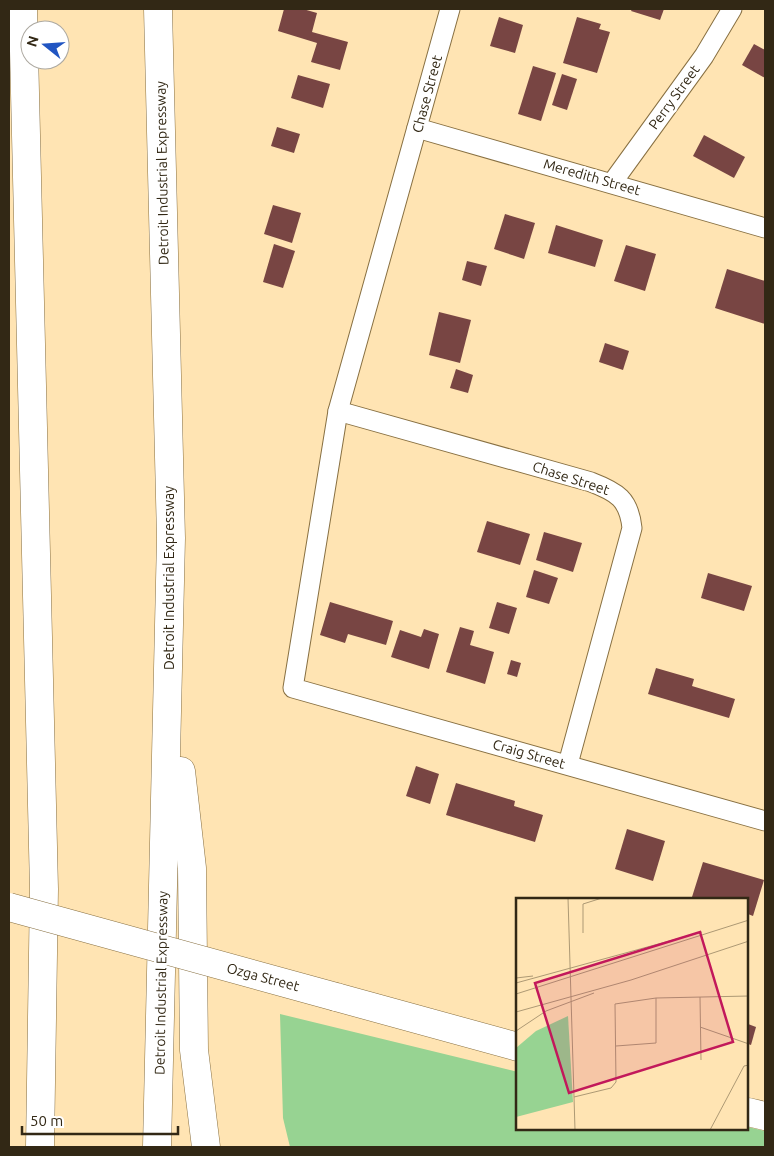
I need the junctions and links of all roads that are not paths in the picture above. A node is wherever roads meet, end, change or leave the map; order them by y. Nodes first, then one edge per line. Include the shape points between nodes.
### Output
1 (23, 9) edge
2 (158, 9) edge
3 (450, 9) edge
4 (732, 9) edge
5 (418, 128) junction
6 (612, 183) junction
7 (765, 228) edge
8 (338, 411) junction
9 (170, 663) junction
10 (293, 688) joint
11 (568, 764) junction
12 (765, 821) edge
13 (9, 907) edge
14 (516, 1046) edge
15 (749, 1112) edge
16 (765, 1116) edge
17 (40, 1147) edge
18 (157, 1147) edge
19 (206, 1147) edge

1 - 17 main road via 44,879
2 - 9 main road, Detroit Industrial Expressway via 171,538
3 - 5 street, Chase Street
4 - 6 street, Perry Street via 704,56
5 - 6 street, Meredith Street
5 - 8 street, Chase Street
6 - 7 street, Meredith Street
8 - 10 street, Chase Street
8 - 11 street, Chase Street via 592,482 614,491 625,502 632,528
9 - 18 main road, Detroit Industrial Expressway
9 - 19 main road via 192,868 194,1050
10 - 11 street, Craig Street
11 - 12 street, Craig Street
13 - 14 main road, Ozga Street, bridge
15 - 16 main road

